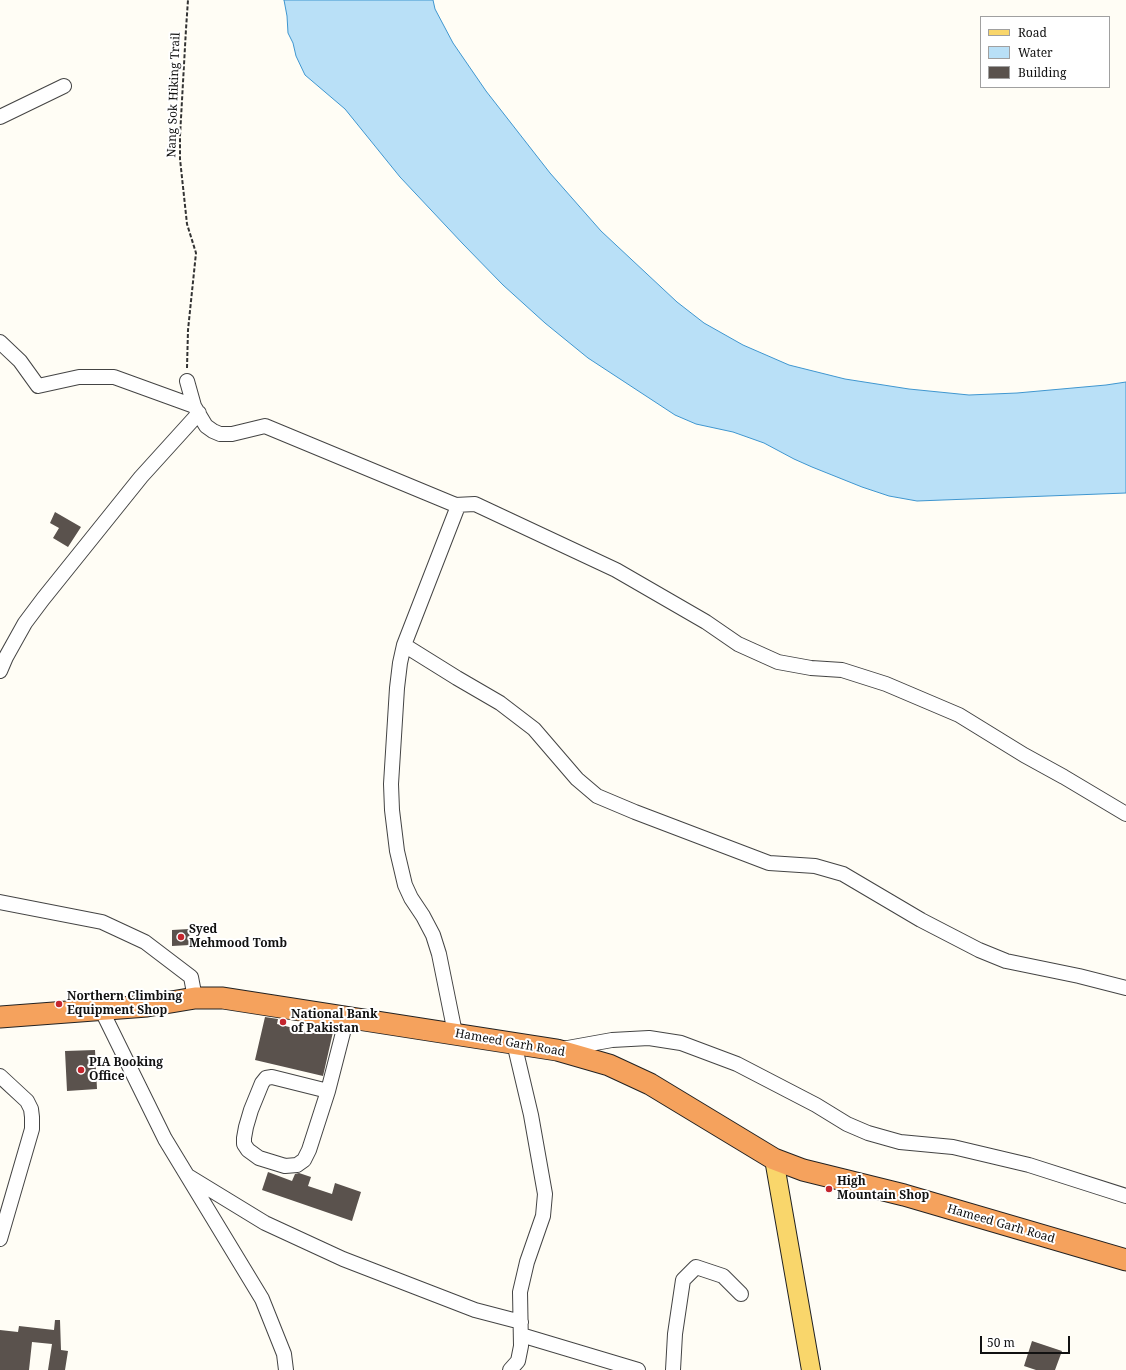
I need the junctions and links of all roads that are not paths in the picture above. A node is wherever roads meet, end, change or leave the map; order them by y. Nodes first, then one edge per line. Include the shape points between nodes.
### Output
1 (64, 86) dead end
2 (0, 117) edge
3 (0, 342) edge
4 (187, 381) road end
5 (196, 410) junction
6 (455, 505) junction
7 (404, 645) junction
8 (0, 671) edge
9 (1126, 814) edge
10 (0, 902) edge
11 (1126, 988) edge
12 (194, 998) junction
13 (100, 1009) junction
14 (0, 1017) edge
15 (347, 1017) junction
16 (455, 1033) junction
17 (514, 1043) junction
18 (557, 1050) junction
19 (0, 1076) edge
20 (328, 1091) junction
21 (774, 1159) junction
22 (186, 1175) junction
23 (1126, 1196) edge
24 (0, 1240) edge
25 (1126, 1260) edge
26 (741, 1294) dead end
27 (521, 1328) junction
28 (286, 1370) edge
29 (510, 1370) edge
30 (638, 1370) edge
31 (673, 1370) edge
32 (811, 1370) edge

1 - 2 street
3 - 5 street via 20,361 38,386 79,377 114,377
4 - 5 street
5 - 6 street via 206,426 220,434 232,434 265,426
5 - 8 street via 43,599 26,623
6 - 7 street via 458,506
6 - 9 street via 475,504 616,570 706,622 738,644 778,662 842,670 886,684 959,715
7 - 11 street via 500,703 534,730 577,779 597,796 769,863 816,866 843,874 921,920 1006,961
7 - 16 street via 397,688 391,784 395,837 405,885 433,935 439,954
10 - 12 street via 102,922 146,942 191,977
12 - 13 highway, Hameed Garh Road via 147,1006
12 - 15 highway, Hameed Garh Road via 223,998
13 - 14 highway, Hameed Garh Road
13 - 22 street via 165,1139
15 - 16 highway, Hameed Garh Road
15 - 20 street
16 - 17 highway, Hameed Garh Road
17 - 18 highway, Hameed Garh Road
17 - 27 street via 531,1115 545,1194 543,1216 520,1292
18 - 21 highway, Hameed Garh Road via 609,1065 650,1084
18 - 23 street via 612,1040 649,1038 681,1043 737,1064 868,1133 900,1142 953,1147 1029,1165
19 - 24 street via 27,1101 31,1109 32,1129
20 - 20 street via 304,1160 297,1165 285,1166 259,1158 248,1150 244,1144 246,1127 266,1078 272,1077
21 - 25 highway, Hameed Garh Road via 803,1170 904,1196
21 - 32 main road
22 - 27 street via 265,1223 344,1259
22 - 28 street via 262,1299 284,1354
26 - 31 street via 724,1276 696,1267 683,1280
27 - 29 street via 518,1361
27 - 30 street

